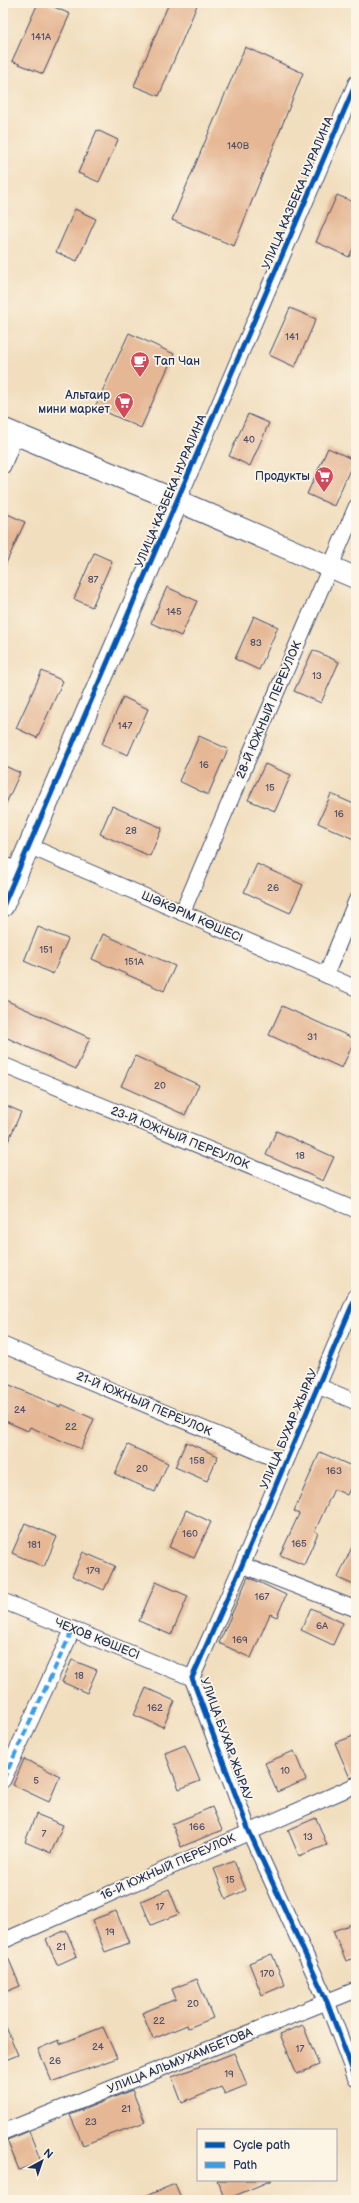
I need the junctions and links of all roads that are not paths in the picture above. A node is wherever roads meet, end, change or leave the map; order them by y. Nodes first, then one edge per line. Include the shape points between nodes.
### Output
1 (356, 83) edge
2 (10, 431) edge
3 (3, 466) edge
4 (178, 501) junction
5 (356, 508) edge
6 (331, 567) junction
7 (356, 578) edge
8 (29, 846) junction
9 (11, 868) edge
10 (356, 901) edge
11 (3, 906) edge
12 (182, 912) junction
13 (326, 976) junction
14 (356, 988) edge
15 (3, 1065) edge
16 (356, 1210) edge
17 (356, 1296) edge
18 (3, 1345) edge
19 (318, 1386) junction
20 (356, 1402) edge
21 (285, 1463) junction
22 (242, 1565) junction
23 (3, 1601) edge
24 (356, 1609) edge
25 (73, 1630) junction
26 (192, 1678) junction
27 (3, 1780) edge
28 (356, 1785) edge
29 (248, 1831) junction
30 (3, 1941) edge
31 (356, 1990) edge
32 (327, 2002) junction
33 (356, 2079) edge
34 (3, 2132) edge

1 - 4 street, УЛИЦА КАЗБЕКА НУРАЛИНА
2 - 3 street
2 - 4 street
4 - 6 street
4 - 8 street, УЛИЦА КАЗБЕКА НУРАЛИНА
5 - 6 street, 28-Й ЮЖНЫЙ ПЕРЕУЛОК
6 - 7 street
6 - 12 street, 28-Й ЮЖНЫЙ ПЕРЕУЛОК
8 - 9 street, УЛИЦА КАЗБЕКА НУРАЛИНА
8 - 12 street, ШӘКӘРІМ КӨШЕСІ
9 - 11 street, УЛИЦА КАЗБЕКА НУРАЛИНА
10 - 13 street
12 - 13 street, ШӘКӘРІМ КӨШЕСІ
13 - 14 street, ШӘКӘРІМ КӨШЕСІ
15 - 16 street, 23-Й ЮЖНЫЙ ПЕРЕУЛОК
17 - 19 street, УЛИЦА БУХАР ЖЫРАУ
18 - 21 street, 21-Й ЮЖНЫЙ ПЕРЕУЛОК
19 - 20 street
19 - 21 street, УЛИЦА БУХАР ЖЫРАУ
21 - 22 street, УЛИЦА БУХАР ЖЫРАУ
22 - 24 street
22 - 26 street, УЛИЦА БУХАР ЖЫРАУ
23 - 25 street, ЧЕХОВ КӨШЕСІ
25 - 26 street, ЧЕХОВ КӨШЕСІ
25 - 27 street
26 - 29 street, УЛИЦА БУХАР ЖЫРАУ
28 - 29 street, 16-Й ЮЖНЫЙ ПЕРЕУЛОК
29 - 30 street, 16-Й ЮЖНЫЙ ПЕРЕУЛОК
29 - 32 street, УЛИЦА БУХАР ЖЫРАУ
31 - 32 street, УЛИЦА АЛЬМУХАМБЕТОВА
32 - 33 street, УЛИЦА БУХАР ЖЫРАУ
32 - 34 street, УЛИЦА АЛЬМУХАМБЕТОВА

